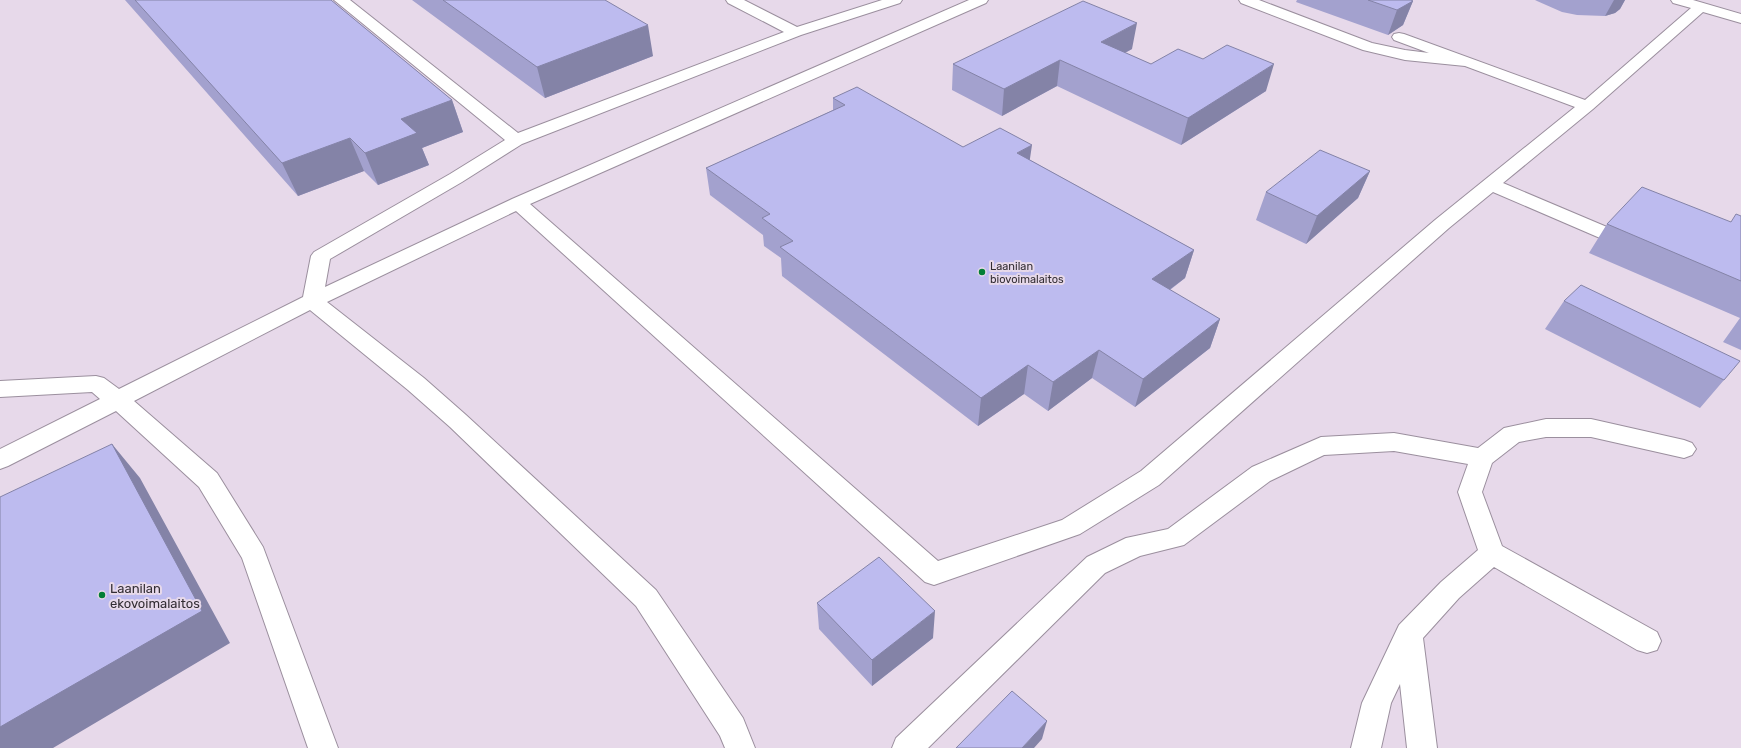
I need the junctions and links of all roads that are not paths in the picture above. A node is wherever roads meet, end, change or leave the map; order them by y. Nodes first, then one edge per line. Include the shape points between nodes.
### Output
1 (341, 0) edge
2 (733, 0) edge
3 (894, 0) edge
4 (981, 0) edge
5 (1246, 0) edge
6 (1678, 0) edge
7 (1701, 7) junction
8 (1741, 19) edge
9 (796, 32) junction
10 (1399, 37) dead end
11 (1467, 62) junction
12 (1587, 106) junction
13 (516, 140) junction
14 (1490, 184) junction
15 (518, 203) junction
16 (1607, 234) edge
17 (312, 301) junction
18 (0, 389) edge
19 (119, 401) junction
20 (1684, 449) dead end
21 (1482, 458) junction
22 (0, 460) edge
23 (1492, 553) junction
24 (1409, 634) junction
25 (1648, 641) dead end
26 (323, 748) edge
27 (740, 748) edge
28 (907, 748) edge
29 (1366, 748) edge
30 (1422, 748) edge

1 - 13 lane
2 - 9 lane
3 - 9 lane
4 - 15 lane
5 - 11 lane via 1380,50
6 - 7 lane
7 - 8 lane
7 - 12 lane
9 - 13 lane
10 - 11 lane
11 - 12 lane
12 - 14 lane
13 - 17 lane via 321,256
14 - 15 lane via 1150,478 1071,527 934,574
14 - 16 lane
15 - 17 lane
17 - 19 lane
17 - 27 lane via 458,420 646,598 732,728
18 - 19 lane via 96,384
19 - 22 lane
19 - 26 lane via 208,480 254,555
20 - 21 lane via 1591,428 1546,428 1512,434
21 - 23 lane via 1470,492
21 - 28 lane via 1394,442 1321,446 1262,474 1175,538 1135,546 1096,565
23 - 24 lane via 1450,590
23 - 25 lane
24 - 29 lane via 1377,703
24 - 30 lane

